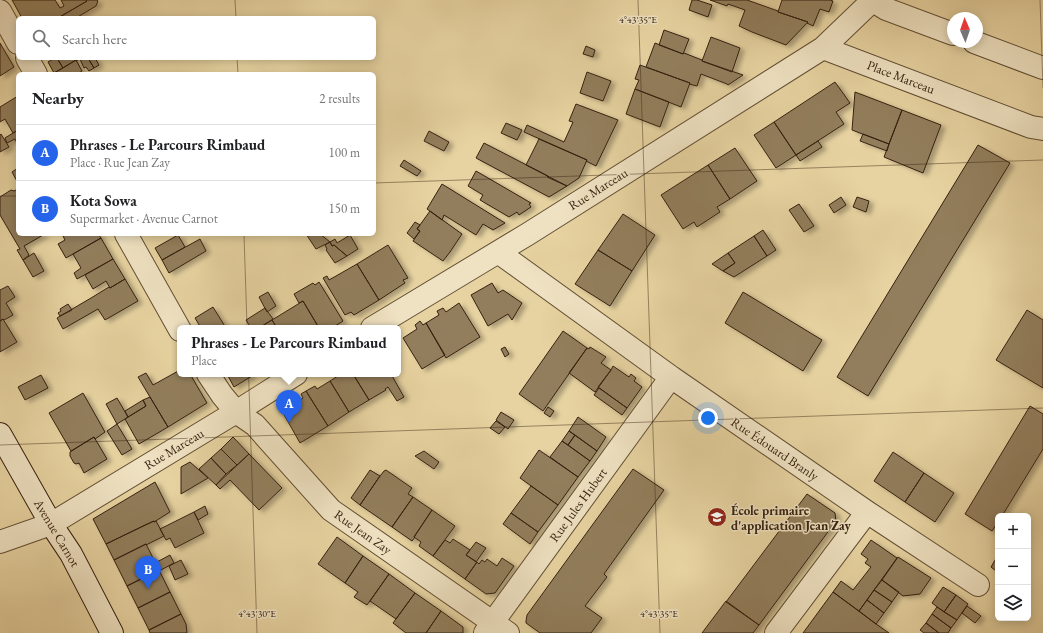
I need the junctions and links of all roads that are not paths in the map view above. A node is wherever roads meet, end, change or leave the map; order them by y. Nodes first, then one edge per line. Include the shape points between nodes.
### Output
1 (873, 0) edge
2 (0, 11) edge
3 (947, 32) edge
4 (16, 39) edge
5 (983, 45) edge
6 (823, 48) junction
7 (28, 60) edge
8 (1043, 68) edge
9 (35, 72) edge
10 (1043, 129) edge
11 (127, 236) edge
12 (498, 252) junction
13 (177, 325) edge
14 (377, 325) edge
15 (210, 377) edge
16 (291, 377) edge
17 (671, 377) junction
18 (236, 412) junction
19 (0, 434) edge
20 (867, 512) junction
21 (52, 524) junction
22 (0, 542) edge
23 (978, 585) dead end
24 (495, 630) edge
25 (112, 633) edge
26 (776, 633) edge

1 - 3 street via 886,9
1 - 6 street
2 - 4 street
5 - 8 street
6 - 10 street, Place Marceau via 1030,127
6 - 12 street, Rue Marceau
7 - 9 street
11 - 13 street
12 - 14 street, Rue Marceau
12 - 17 street, Rue Édouard Branly
15 - 18 street, Rue Jean Zay
16 - 18 street, Rue Marceau
17 - 20 street, Rue Édouard Branly
17 - 24 street, Rue Jules Hubert
18 - 21 street, Rue Marceau
18 - 24 street, Rue Jean Zay via 255,426 331,510
19 - 21 street, Avenue Carnot
20 - 23 street, Rue Édouard Branly
20 - 26 street
21 - 22 street, Rue Marceau
21 - 25 street, Avenue Carnot via 71,554

